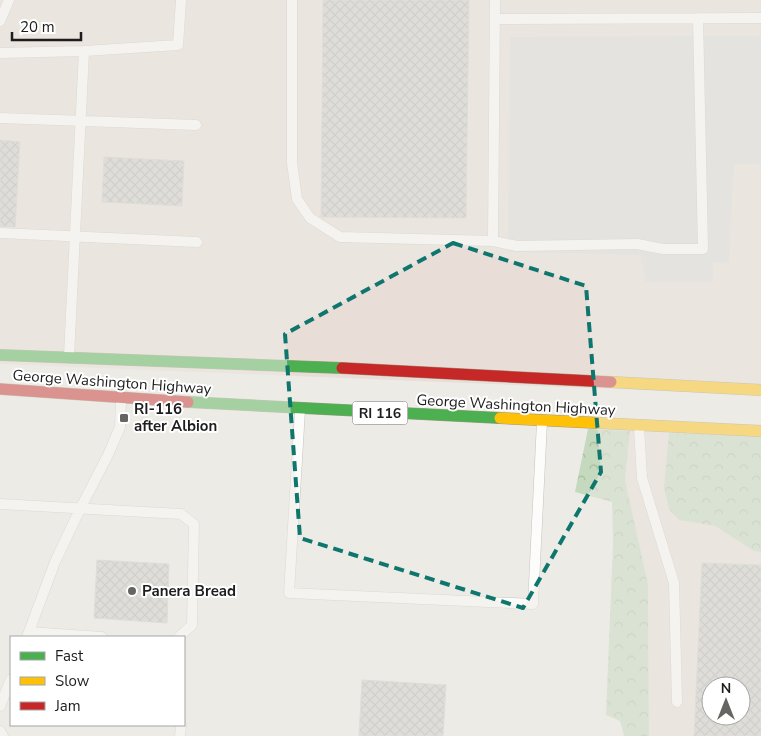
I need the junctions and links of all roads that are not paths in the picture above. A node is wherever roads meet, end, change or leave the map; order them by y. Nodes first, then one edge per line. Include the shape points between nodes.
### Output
1 (9, 0) edge
2 (181, 0) edge
3 (292, 0) edge
4 (496, 0) edge
5 (698, 18) junction
6 (761, 18) edge
7 (495, 19) junction
8 (0, 21) edge
9 (84, 51) junction
10 (0, 53) edge
11 (0, 118) edge
12 (81, 121) junction
13 (196, 125) dead end
14 (0, 233) edge
15 (75, 236) junction
16 (493, 241) junction
17 (197, 242) dead end
18 (0, 355) edge
19 (69, 357) junction
20 (0, 389) edge
21 (761, 390) edge
22 (122, 399) junction
23 (300, 409) junction
24 (542, 421) junction
25 (639, 426) junction
26 (761, 431) edge
27 (0, 504) edge
28 (80, 509) junction
29 (28, 635) edge
30 (65, 636) edge
31 (180, 636) edge
32 (10, 683) edge
33 (677, 702) dead end
34 (0, 706) edge
35 (0, 731) edge
36 (3, 736) edge

1 - 8 lane
2 - 9 lane via 178,45
3 - 16 lane via 292,163 297,199 310,218 340,238
4 - 7 lane
5 - 6 lane
5 - 7 lane
5 - 16 lane via 703,249 663,249 637,244 517,246
7 - 16 lane
9 - 10 lane
9 - 12 lane
11 - 12 lane
12 - 13 lane
12 - 15 lane
14 - 15 lane
15 - 17 lane
15 - 19 lane
18 - 19 main road, George Washington Highway
19 - 21 main road, George Washington Highway
20 - 22 main road, George Washington Highway / RI 116
22 - 23 main road, George Washington Highway / RI 116
22 - 28 lane via 120,427
23 - 24 main road, George Washington Highway / RI 116
23 - 24 lane via 289,593 533,604
24 - 25 main road, George Washington Highway / RI 116
25 - 26 main road, George Washington Highway / RI 116
25 - 33 lane via 642,478 674,583
27 - 28 lane
28 - 29 lane via 52,569
28 - 31 lane via 181,514 194,524 192,624
29 - 30 lane
32 - 34 lane
35 - 36 lane

